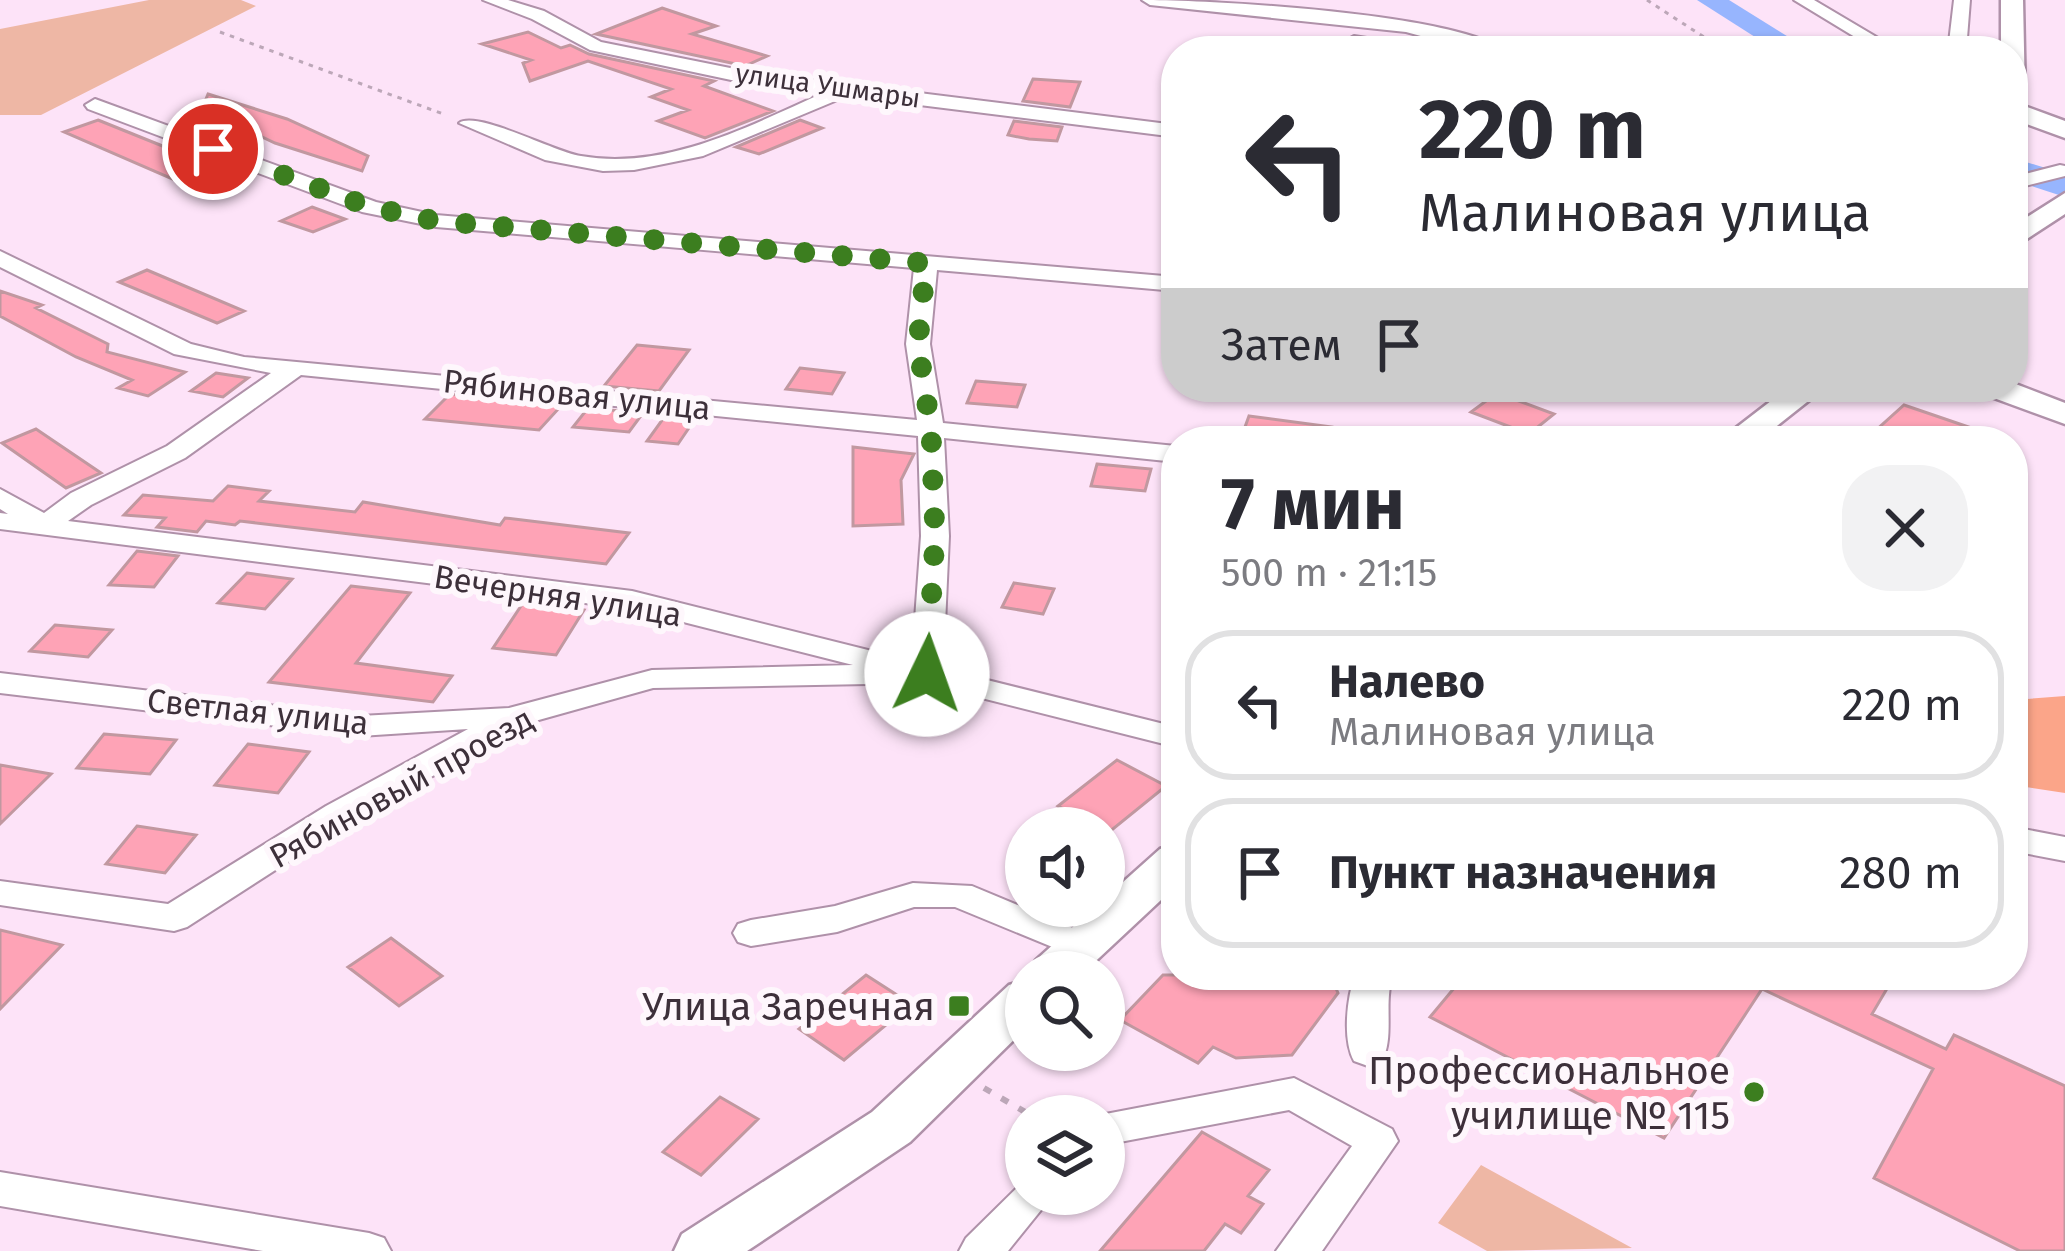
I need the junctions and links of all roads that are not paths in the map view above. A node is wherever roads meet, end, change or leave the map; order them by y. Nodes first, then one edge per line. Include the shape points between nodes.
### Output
1 (491, 0) edge
2 (1150, 0) edge
3 (1802, 0) edge
4 (1961, 0) edge
5 (2012, 0) edge
6 (1300, 17) junction
7 (1324, 36) edge
8 (1441, 36) edge
9 (1865, 36) edge
10 (1959, 36) edge
11 (2012, 36) edge
12 (844, 90) junction
13 (95, 105) dead end
14 (2028, 116) edge
15 (469, 123) road end
16 (1161, 128) edge
17 (2065, 130) edge
18 (2060, 171) dead end
19 (2028, 179) edge
20 (2065, 201) edge
21 (2028, 228) edge
22 (0, 258) edge
23 (926, 263) junction
24 (1161, 283) edge
25 (296, 367) junction
26 (2028, 400) edge
27 (1789, 402) edge
28 (2065, 414) edge
29 (1757, 426) edge
30 (931, 431) junction
31 (1161, 453) edge
32 (0, 497) edge
33 (0, 521) edge
34 (45, 525) junction
35 (927, 674) junction
36 (0, 683) edge
37 (517, 716) junction
38 (1161, 733) edge
39 (2028, 842) edge
40 (2065, 849) edge
41 (1161, 874) edge
42 (0, 893) edge
43 (751, 933) dead end
44 (1053, 951) edge
45 (1075, 951) edge
46 (1369, 990) edge
47 (1005, 1019) edge
48 (1368, 1051) dead end
49 (1125, 1125) edge
50 (0, 1189) edge
51 (1014, 1215) edge
52 (733, 1243) edge
53 (369, 1251) edge
54 (980, 1251) edge
55 (1298, 1251) edge

1 - 12 street, улица Ушмары via 596,46
2 - 6 street
3 - 9 street
4 - 10 street
5 - 11 main road
6 - 7 street via 1299,25
6 - 8 street
12 - 15 street via 663,161 588,163
12 - 16 street, улица Ушмары
13 - 23 street via 370,207 436,221
14 - 17 main road
18 - 19 street
20 - 21 main road
22 - 25 street, Рябиновая улица via 183,350
23 - 24 street
23 - 30 street via 918,344
25 - 30 street, Рябиновая улица
25 - 34 street via 176,452
26 - 28 main road
27 - 29 main road
30 - 31 street, Рябиновая улица
30 - 35 street
32 - 34 street
33 - 34 street, Вечерняя улица
34 - 35 street, Вечерняя улица via 632,600
35 - 37 street, Рябиновый проезд via 652,679
35 - 38 street, Вечерняя улица
36 - 37 street, Светлая улица via 360,726
37 - 42 street, Рябиновый проезд via 338,814 174,918
39 - 40 street
41 - 45 main road
43 - 44 street via 837,919 913,895 959,895
46 - 48 street
47 - 52 main road via 915,1108
49 - 55 street via 1294,1094 1378,1141
50 - 53 street
51 - 54 street

